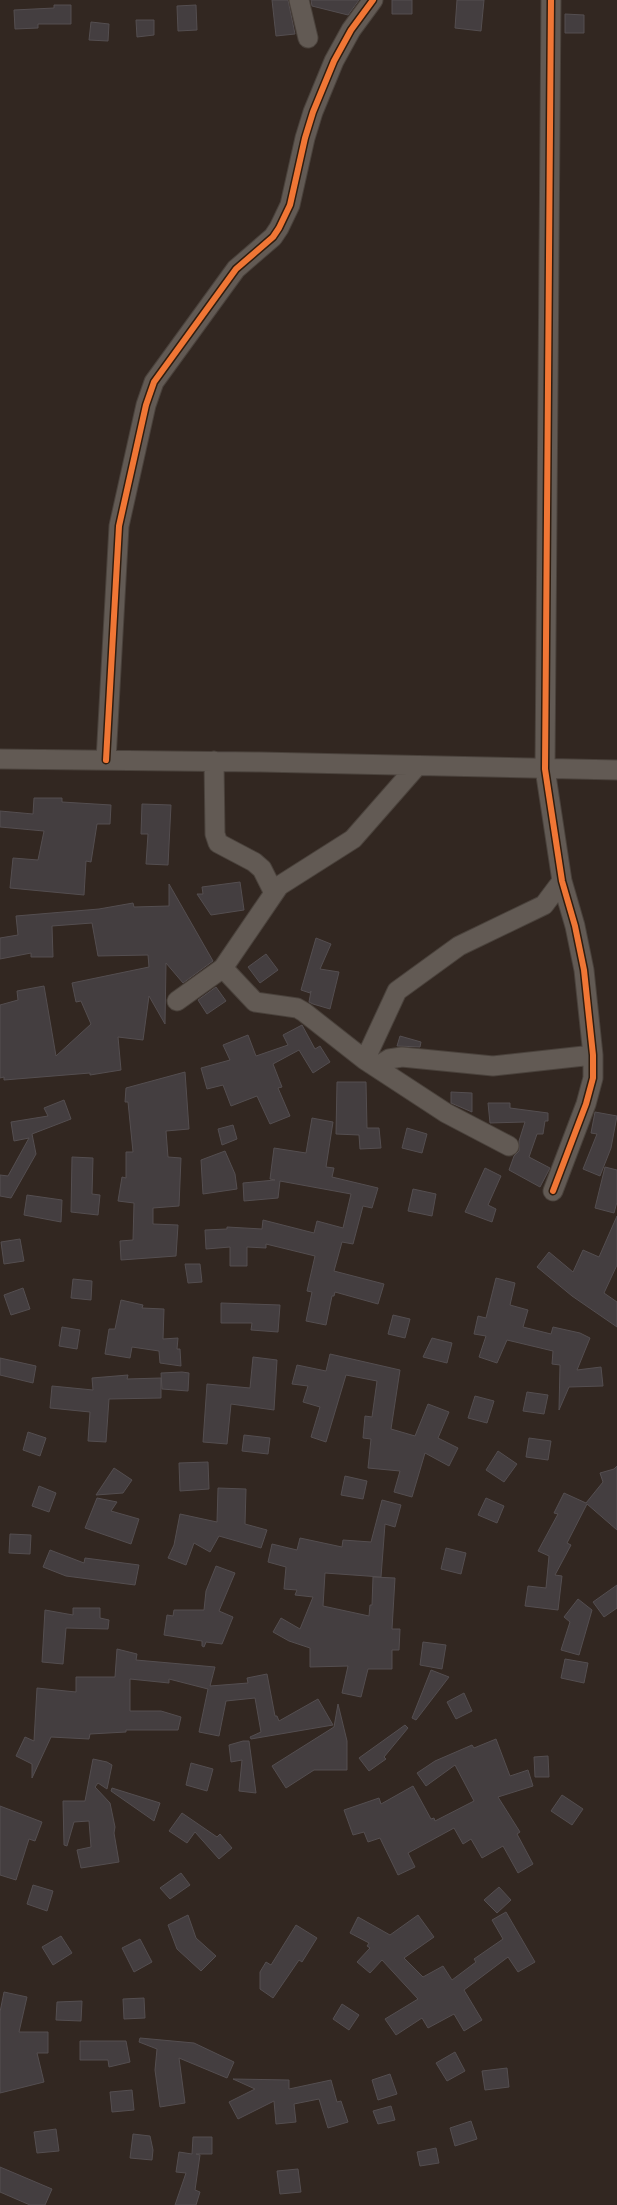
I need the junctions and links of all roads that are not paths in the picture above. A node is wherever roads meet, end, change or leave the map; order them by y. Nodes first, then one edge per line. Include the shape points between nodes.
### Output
1 (299, 0) edge
2 (373, 0) edge
3 (551, 0) edge
4 (308, 38) dead end
5 (0, 759) edge
6 (106, 760) junction
7 (214, 761) junction
8 (417, 766) junction
9 (545, 769) junction
10 (617, 770) edge
11 (562, 881) junction
12 (274, 893) junction
13 (223, 968) junction
14 (177, 1000) dead end
15 (593, 1055) junction
16 (371, 1063) junction
17 (509, 1146) dead end
18 (553, 1190) dead end

1 - 4 street
2 - 6 street via 334,61 312,112 290,205 279,228 236,269 154,382 119,526
3 - 9 street
5 - 6 street
6 - 7 street
7 - 8 street
7 - 12 street via 215,834 218,843 262,868
8 - 9 street
8 - 12 street via 353,839 285,881
9 - 10 street
9 - 11 street
11 - 15 street via 584,970
11 - 16 street via 544,905 459,946 397,990
12 - 13 street
13 - 14 street
13 - 16 street via 255,1002 297,1008
15 - 16 street via 493,1066 402,1057
15 - 18 street via 593,1078 586,1104
16 - 17 street via 446,1113

